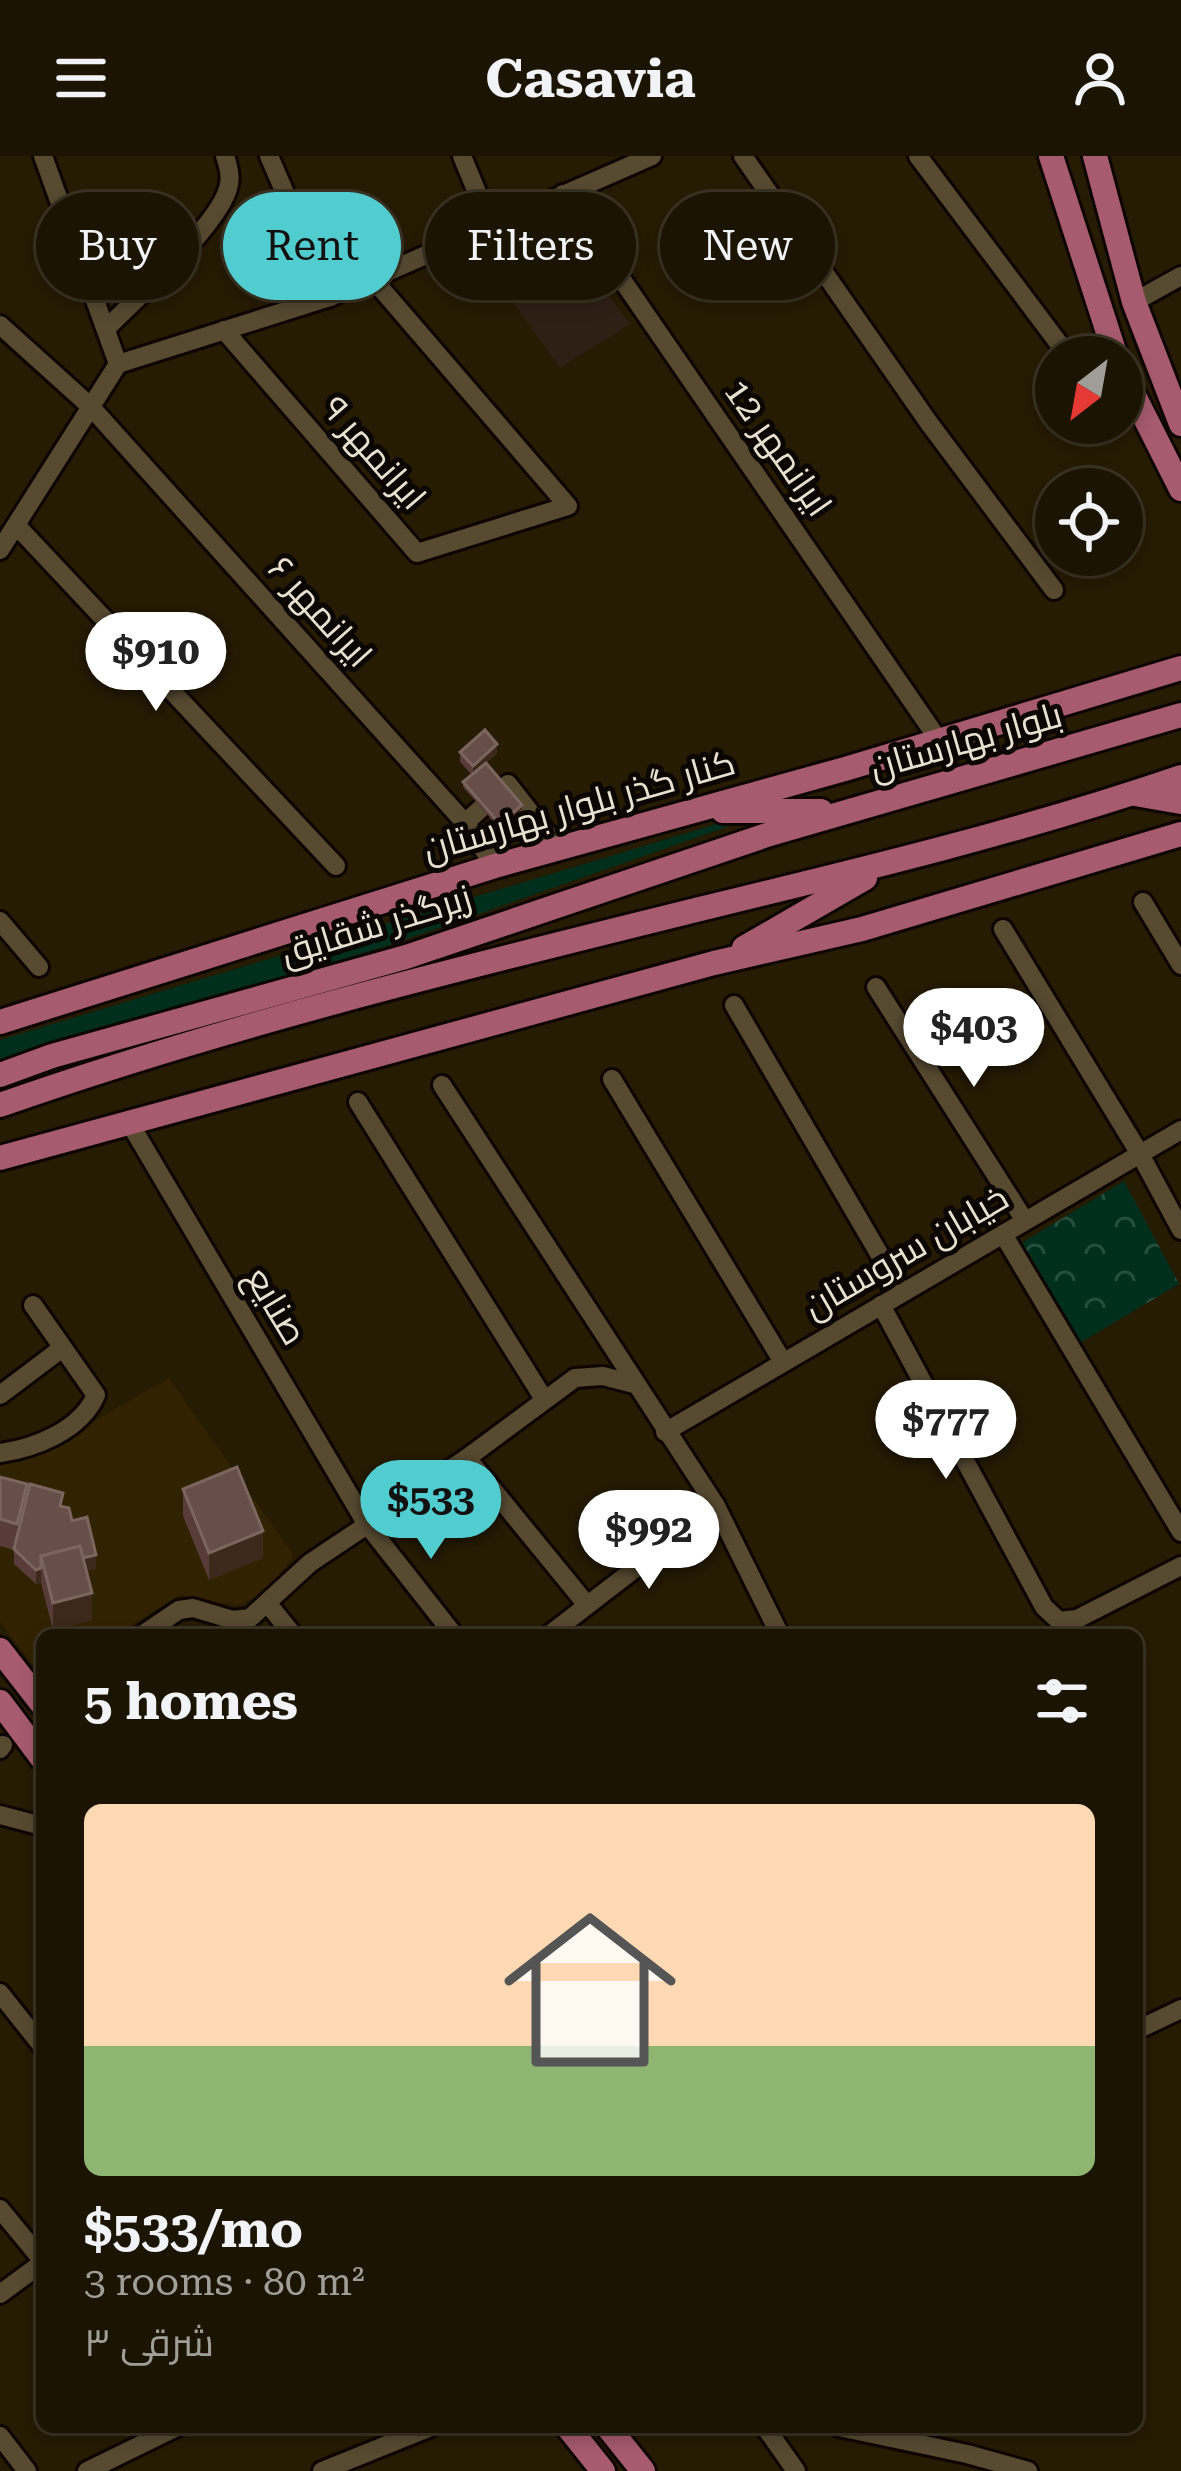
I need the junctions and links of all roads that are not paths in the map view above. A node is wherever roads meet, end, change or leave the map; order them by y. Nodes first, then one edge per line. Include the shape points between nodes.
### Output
1 (43, 156) edge
2 (225, 156) edge
3 (269, 156) edge
4 (462, 156) edge
5 (652, 156) edge
6 (743, 156) edge
7 (918, 156) edge
8 (1051, 156) edge
9 (1095, 156) edge
10 (620, 162) edge
11 (285, 192) edge
12 (477, 192) edge
13 (567, 192) edge
14 (1105, 200) junction
15 (1069, 212) junction
16 (1181, 276) edge
17 (320, 300) edge
18 (391, 300) edge
19 (636, 300) edge
20 (1134, 302) junction
21 (0, 325) edge
22 (106, 329) junction
23 (224, 330) junction
24 (1054, 336) edge
25 (1109, 336) edge
26 (118, 364) junction
27 (91, 407) junction
28 (1143, 414) edge
29 (1181, 424) edge
30 (1181, 489) edge
31 (16, 525) junction
32 (0, 550) edge
33 (1054, 590) dead end
34 (1181, 668) edge
35 (1181, 715) edge
36 (938, 739) junction
37 (1181, 777) edge
38 (952, 783) junction
39 (1132, 794) junction
40 (1181, 802) edge
41 (691, 811) junction
42 (857, 811) junction
43 (466, 823) junction
44 (770, 834) joint
45 (1181, 834) edge
46 (558, 848) junction
47 (896, 860) junction
48 (337, 866) dead end
49 (495, 866) junction
50 (1143, 902) dead end
51 (0, 921) edge
52 (1003, 929) dead end
53 (721, 961) junction
54 (1181, 965) edge
55 (39, 967) dead end
56 (876, 987) dead end
57 (734, 1005) dead end
58 (0, 1022) edge
59 (0, 1075) edge
60 (612, 1079) dead end
61 (442, 1085) dead end
62 (358, 1102) dead end
63 (0, 1105) edge
64 (129, 1122) junction
65 (1181, 1130) edge
66 (1140, 1154) junction
67 (0, 1158) edge
68 (1025, 1221) junction
69 (1181, 1230) edge
70 (1003, 1234) junction
71 (902, 1293) junction
72 (881, 1305) junction
73 (33, 1306) dead end
74 (61, 1349) junction
75 (783, 1363) junction
76 (634, 1384) junction
77 (0, 1395) edge
78 (544, 1399) junction
79 (665, 1432) junction
80 (0, 1453) edge
81 (467, 1457) junction
82 (716, 1505) junction
83 (366, 1523) junction
84 (1181, 1532) edge
85 (1181, 1566) edge
86 (268, 1604) junction
87 (587, 1605) junction
88 (151, 1629) edge
89 (287, 1629) edge
90 (449, 1629) edge
91 (557, 1629) edge
92 (777, 1629) edge
93 (0, 1651) edge
94 (36, 1696) edge
95 (7, 1712) edge
96 (36, 1750) edge
97 (0, 1816) edge
98 (36, 1825) edge
99 (0, 1993) edge
100 (1181, 2009) edge
101 (1143, 2027) edge
102 (36, 2038) edge
103 (0, 2209) edge
104 (36, 2254) edge
105 (36, 2267) edge
106 (0, 2294) edge
107 (169, 2433) edge
108 (416, 2433) edge
109 (572, 2433) edge
110 (613, 2433) edge
111 (769, 2433) edge
112 (868, 2433) edge
113 (0, 2436) edge
114 (968, 2454) junction
115 (128, 2462) edge
116 (593, 2469) edge
117 (26, 2471) edge
118 (87, 2471) edge
119 (322, 2471) edge
120 (643, 2471) edge
121 (796, 2471) edge
122 (979, 2471) edge
123 (1028, 2471) edge

1 - 22 street
2 - 22 street via 224,200
3 - 11 street
4 - 12 street
5 - 10 street
6 - 33 street
7 - 24 street
8 - 15 main road
9 - 14 main road
10 - 13 street
14 - 15 main road
14 - 20 main road
15 - 25 main road
16 - 20 street
17 - 23 street
18 - 23 street, ایرانمهر ۹ via 568,506 417,553
19 - 36 street, ایرانمهر 12
20 - 29 main road
21 - 27 street, ایرانمهر ۶
22 - 26 street
23 - 26 street
26 - 27 street
27 - 31 street
27 - 43 street, ایرانمهر ۶
28 - 30 main road
31 - 32 street
31 - 48 street
34 - 36 main road, کنار گذر بلوار بهارستان
35 - 38 main road, بلوار بهارستان
36 - 38 main road
36 - 41 main road, کنار گذر بلوار بهارستان
37 - 39 main road
38 - 42 main road, بلوار بهارستان
39 - 40 main road
39 - 47 main road
41 - 42 main road
41 - 46 main road, کنار گذر بلوار بهارستان
42 - 44 main road, بلوار بهارستان
43 - 46 street via 508,784
43 - 49 street, ایرانمهر ۶
44 - 59 main road, زیرگذر شقایق via 406,957
45 - 53 main road via 862,929
46 - 49 main road, کنار گذر بلوار بهارستان
47 - 53 main road
47 - 63 main road, زیرگذر شقایق via 412,981
49 - 58 main road, کنار گذر بلوار بهارستان
50 - 54 street
51 - 55 street
52 - 66 street
53 - 64 main road
56 - 68 street
57 - 71 street
60 - 75 street
61 - 76 street
62 - 78 street
64 - 67 main road
64 - 83 street, صنایع
65 - 66 street, خیابان سروستان
66 - 68 street, خیابان سروستان
66 - 69 street
68 - 70 street, خیابان سروستان
70 - 71 street, خیابان سروستان
70 - 84 street
71 - 72 street, خیابان سروستان
72 - 75 street, خیابان سروستان
72 - 85 street via 1043,1606 1059,1621
73 - 74 street
74 - 77 street
74 - 80 street via 96,1395 88,1415 28,1449
75 - 79 street, خیابان سروستان
76 - 78 street via 575,1378
76 - 79 street
78 - 81 street
79 - 82 street
81 - 83 street
81 - 87 street
82 - 87 street
82 - 92 street
83 - 86 street
83 - 90 street, صنایع
86 - 88 street via 242,1620 179,1610
86 - 89 street
87 - 91 street
93 - 94 main road
95 - 96 main road
97 - 98 street
99 - 102 street
100 - 101 street
103 - 104 street
105 - 106 street
107 - 115 street
108 - 119 street
109 - 116 main road
110 - 120 main road
111 - 121 street
112 - 114 street
113 - 117 street
114 - 122 street
114 - 123 street
115 - 118 street

